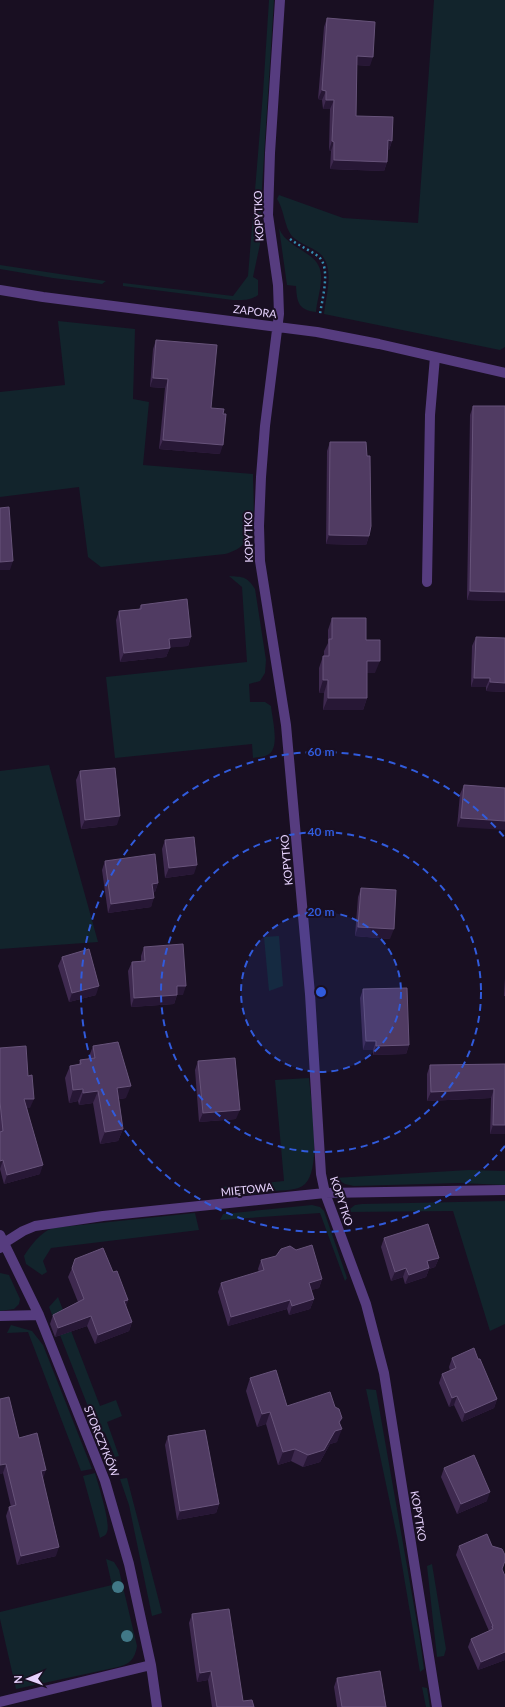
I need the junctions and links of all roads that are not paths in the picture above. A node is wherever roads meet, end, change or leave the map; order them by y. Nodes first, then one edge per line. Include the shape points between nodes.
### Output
1 (280, 0) edge
2 (0, 290) edge
3 (278, 326) junction
4 (435, 357) junction
5 (505, 373) edge
6 (428, 582) dead end
7 (505, 1190) edge
8 (325, 1193) junction
9 (1, 1242) edge
10 (38, 1315) junction
11 (0, 1316) edge
12 (151, 1666) junction
13 (0, 1702) edge
14 (157, 1707) edge
15 (437, 1707) edge

1 - 3 street, KOPYTKO via 268,215 278,285
2 - 3 street, ZAPORA
3 - 4 street, ZAPORA
3 - 8 street, KOPYTKO via 261,477 260,561 286,725 310,994 321,1174
4 - 5 street, ZAPORA
4 - 6 street via 430,415
7 - 8 street, MIĘTOWA
8 - 9 street, MIĘTOWA via 57,1222 35,1226
8 - 15 street, KOPYTKO via 366,1304 384,1373
9 - 10 street, STORCZYKÓW
10 - 11 street
10 - 12 street, STORCZYKÓW via 105,1481 129,1564
12 - 13 street
12 - 14 street, STORCZYKÓW

